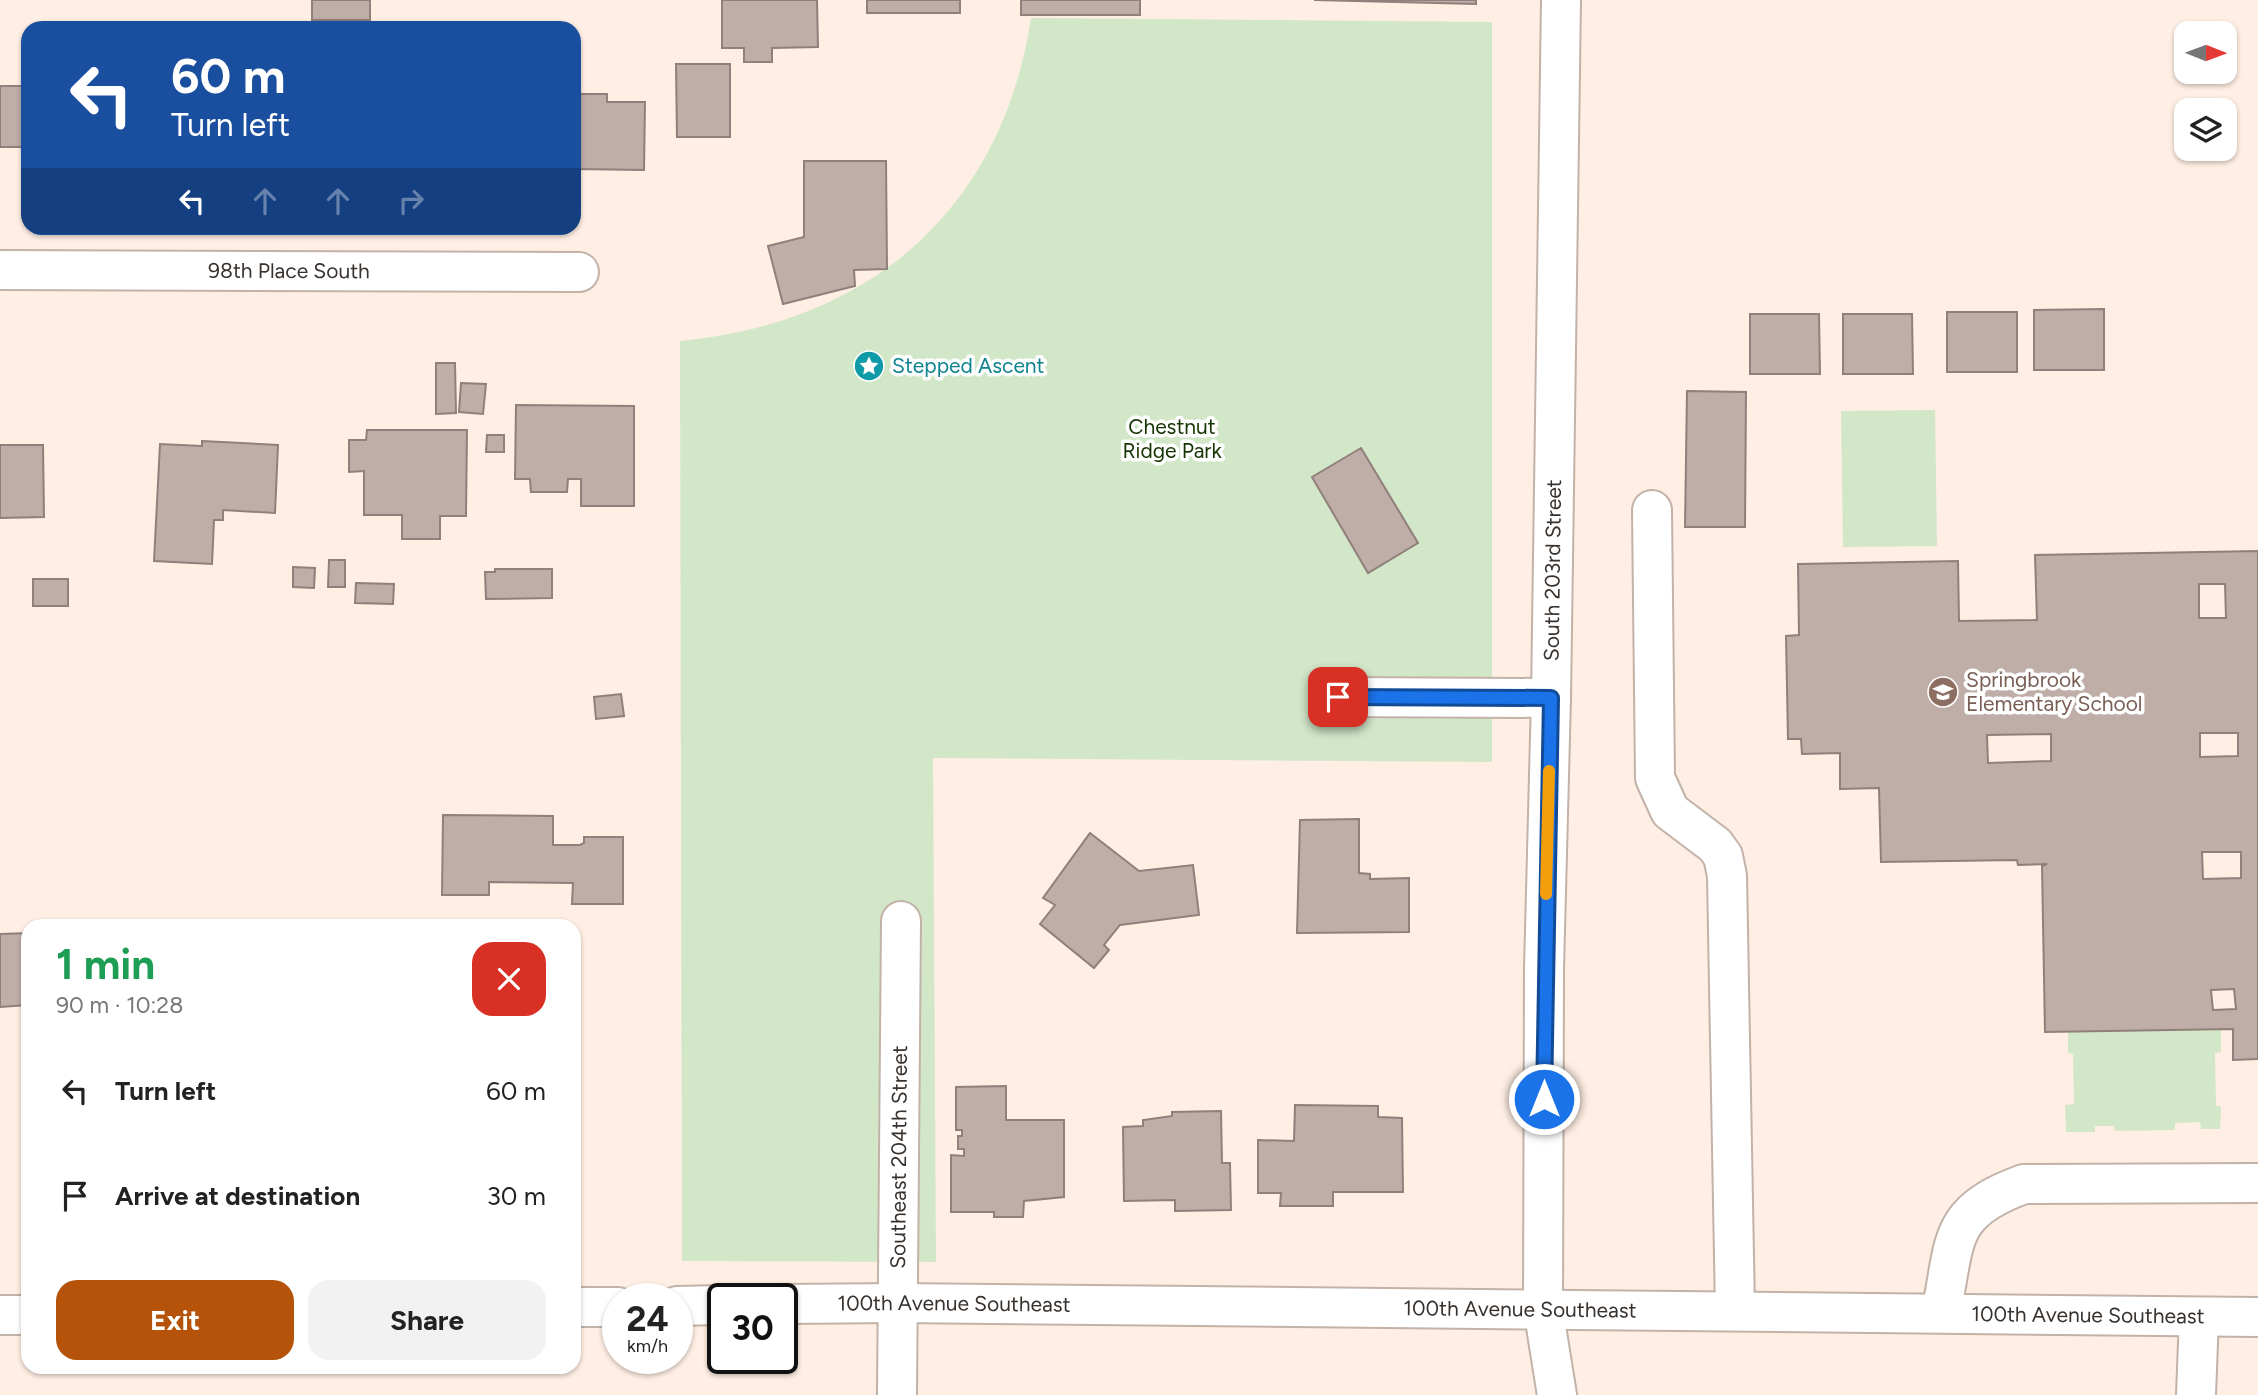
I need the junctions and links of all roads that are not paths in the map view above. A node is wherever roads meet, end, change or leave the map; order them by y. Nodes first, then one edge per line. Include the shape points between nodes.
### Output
1 (1560, 0) edge
2 (0, 270) edge
3 (579, 272) dead end
4 (1652, 510) dead end
5 (1338, 697) dead end
6 (1551, 698) junction
7 (901, 921) dead end
8 (2258, 1183) edge
9 (898, 1303) junction
10 (798, 1304) edge
11 (581, 1307) edge
12 (602, 1307) edge
13 (1543, 1308) junction
14 (1735, 1311) junction
15 (1941, 1313) junction
16 (0, 1315) edge
17 (21, 1315) edge
18 (2199, 1317) junction
19 (2258, 1317) edge
20 (897, 1395) edge
21 (1557, 1395) edge
22 (2196, 1395) edge

1 - 6 street, South 203rd Street
2 - 3 street, 98th Place South
4 - 14 street via 1655,778 1670,811 1715,845 1727,876
5 - 6 street
6 - 13 street, South 203rd Street
7 - 9 street, Southeast 204th Street
8 - 15 street via 2024,1184 2003,1192 1983,1202 1958,1228
9 - 10 street, 100th Avenue Southeast
9 - 13 street, 100th Avenue Southeast
9 - 20 street, Southeast 204th Street
11 - 12 street
13 - 14 street, 100th Avenue Southeast
13 - 21 street, South 203rd Street
14 - 15 street, 100th Avenue Southeast
15 - 18 street, 100th Avenue Southeast
16 - 17 street
18 - 19 street, 100th Avenue Southeast
18 - 22 street

